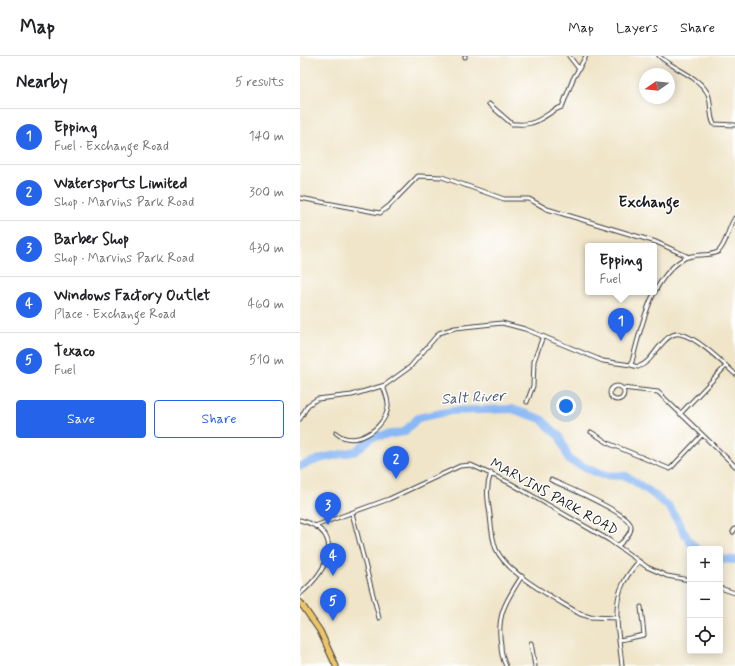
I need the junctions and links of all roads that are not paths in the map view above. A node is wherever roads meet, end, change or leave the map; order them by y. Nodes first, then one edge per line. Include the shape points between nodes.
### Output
1 (569, 56) edge
2 (586, 56) edge
3 (659, 56) edge
4 (579, 69) junction
5 (489, 104) dead end
6 (735, 125) edge
7 (300, 198) edge
8 (735, 218) edge
9 (689, 256) junction
10 (657, 288) edge
11 (652, 295) edge
12 (543, 336) junction
13 (631, 365) junction
14 (726, 366) junction
15 (735, 374) edge
16 (383, 386) junction
17 (622, 388) junction
18 (629, 389) junction
19 (624, 393) junction
20 (527, 402) dead end
21 (680, 414) junction
22 (300, 419) edge
23 (591, 432) dead end
24 (336, 433) dead end
25 (702, 435) junction
26 (735, 466) edge
27 (491, 473) junction
28 (551, 480) dead end
29 (352, 513) junction
30 (300, 520) edge
31 (315, 526) junction
32 (618, 546) junction
33 (639, 561) junction
34 (522, 576) junction
35 (687, 579) edge
36 (723, 589) edge
37 (735, 593) edge
38 (300, 594) edge
39 (300, 602) edge
40 (641, 607) dead end
41 (379, 618) dead end
42 (618, 618) junction
43 (620, 640) junction
44 (531, 643) dead end
45 (336, 666) edge
46 (506, 666) edge
47 (535, 666) edge
48 (622, 666) edge

1 - 4 street
2 - 4 street
3 - 6 street via 704,89 708,95 714,124
4 - 5 street via 562,107 549,112 538,121 512,124
7 - 9 street via 380,213 418,176 442,177 504,199 529,199 547,209 656,242
8 - 9 street via 718,252
9 - 10 street via 664,278
11 - 13 street
12 - 13 street via 603,361
12 - 16 street via 502,323 446,330 438,335 406,370
12 - 20 street via 534,361 533,386
13 - 14 street via 638,367 648,362 667,339 680,334 700,345
14 - 15 street
14 - 21 street
16 - 22 street via 352,395 317,399 308,405
16 - 24 street via 388,409 376,428 355,439 342,438
17 - 18 street
17 - 19 street
17 - 19 street via 613,387 611,396 620,400
18 - 19 street
18 - 21 street via 658,392
21 - 25 street
23 - 25 street via 610,444 670,469
25 - 26 street
27 - 29 street, MARVINS PARK ROAD via 471,465 462,465
27 - 32 street, MARVINS PARK ROAD
27 - 34 street via 487,485 487,500 495,545 502,559
28 - 32 street via 582,494 629,521 630,533
29 - 31 street, MARVINS PARK ROAD
29 - 41 street
30 - 31 street
31 - 38 street via 328,540 328,560
32 - 33 street, MARVINS PARK ROAD
33 - 35 street, MARVINS PARK ROAD via 667,576
33 - 42 street via 622,585
34 - 42 street via 580,614
34 - 46 street via 508,598 500,618 500,644
36 - 37 street
39 - 45 main road via 320,631
40 - 43 street via 644,635
42 - 43 street
43 - 48 street
44 - 47 street

